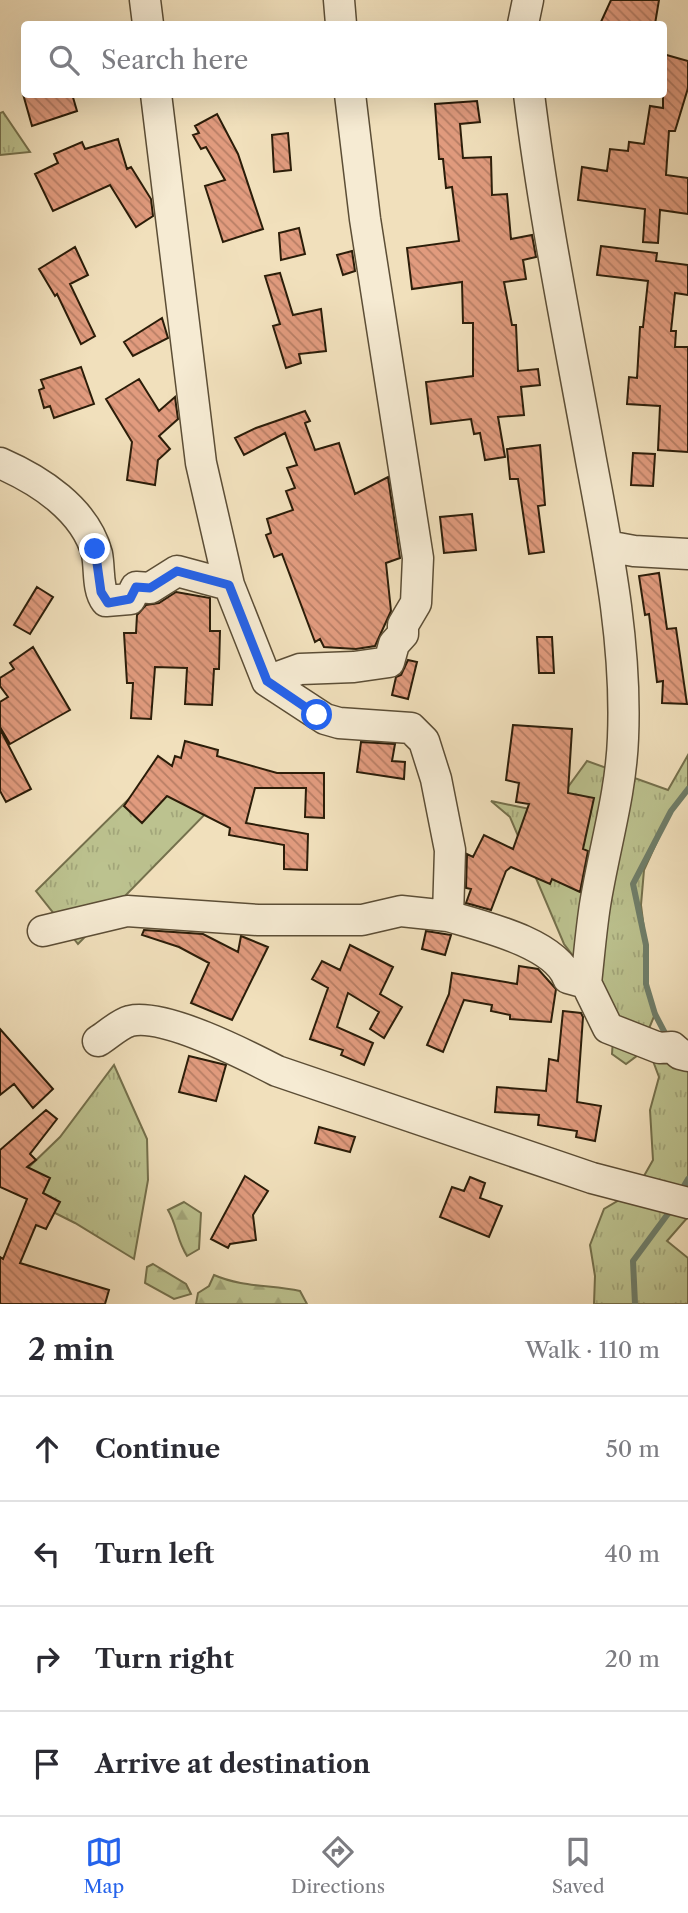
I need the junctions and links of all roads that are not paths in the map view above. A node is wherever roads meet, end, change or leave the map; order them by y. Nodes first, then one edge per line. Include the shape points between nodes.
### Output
1 (145, 0) edge
2 (339, 0) edge
3 (528, 0) edge
4 (148, 21) edge
5 (341, 21) edge
6 (524, 21) edge
7 (156, 98) edge
8 (350, 98) edge
9 (530, 98) edge
10 (0, 463) edge
11 (607, 546) junction
12 (688, 554) edge
13 (229, 585) junction
14 (267, 681) junction
15 (448, 916) junction
16 (43, 931) dead end
17 (586, 984) junction
18 (98, 1041) dead end
19 (688, 1056) edge
20 (688, 1203) edge

1 - 4 street
2 - 5 street
3 - 6 street
7 - 13 street via 201,463
8 - 14 street via 418,558 416,603 388,662 300,669
9 - 11 street via 558,284
10 - 13 street via 41,484 75,515 95,549 101,592 108,603 130,599 136,587 150,588 177,571
11 - 12 street
11 - 17 street via 617,606 623,739
13 - 14 street
14 - 15 street via 325,719 411,728 420,734 431,758 450,850
15 - 16 street via 401,911 362,920 258,920 127,911
15 - 17 street via 508,933 563,964 568,978
17 - 19 street via 608,1028
18 - 20 street via 128,1021 168,1025 235,1049 277,1071 592,1178

